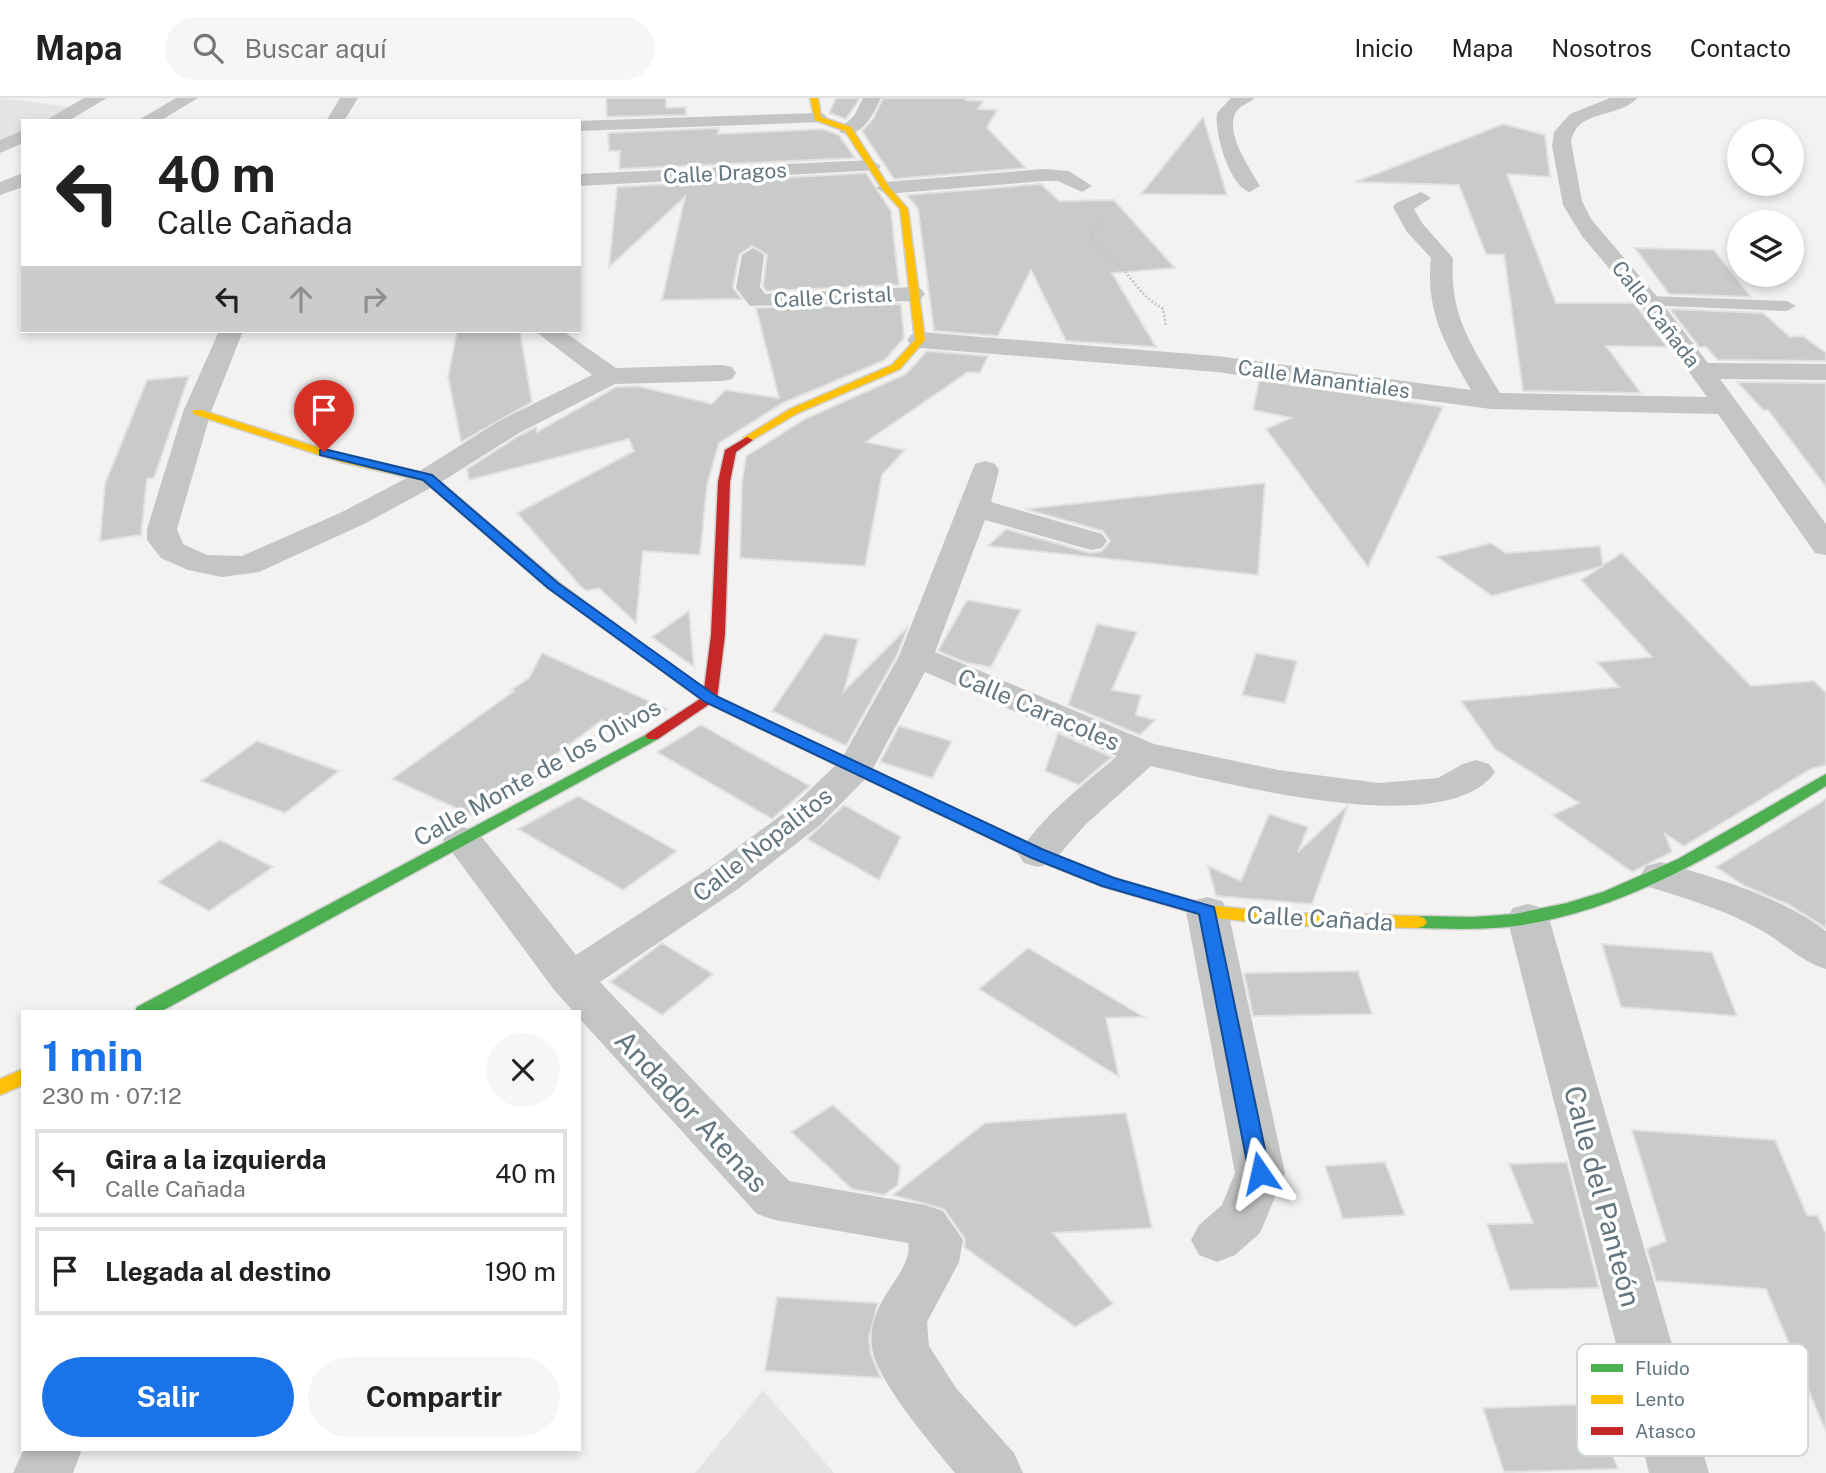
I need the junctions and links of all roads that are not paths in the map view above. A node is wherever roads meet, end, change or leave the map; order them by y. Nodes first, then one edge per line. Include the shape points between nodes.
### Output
1 (98, 98) edge
2 (189, 98) edge
3 (349, 98) edge
4 (814, 98) edge
5 (872, 98) edge
6 (1245, 98) edge
7 (1628, 98) edge
8 (817, 118) junction
9 (57, 119) edge
10 (150, 119) edge
11 (336, 119) edge
12 (581, 125) edge
13 (848, 129) junction
14 (21, 135) edge
15 (0, 136) edge
16 (21, 136) edge
17 (0, 147) edge
18 (871, 166) junction
19 (21, 180) edge
20 (581, 180) edge
21 (1082, 186) dead end
22 (1250, 186) dead end
23 (886, 188) junction
24 (0, 189) edge
25 (1422, 198) dead end
26 (753, 255) dead end
27 (913, 294) junction
28 (1649, 301) junction
29 (1787, 306) dead end
30 (230, 333) edge
31 (550, 333) edge
32 (920, 340) junction
33 (1700, 372) junction
34 (1826, 372) edge
35 (723, 373) dead end
36 (610, 376) junction
37 (1491, 401) junction
38 (1728, 406) junction
39 (197, 412) junction
40 (985, 470) dead end
41 (428, 478) junction
42 (975, 508) junction
43 (1091, 541) dead end
44 (1826, 545) edge
45 (916, 656) junction
46 (710, 699) junction
47 (1143, 753) junction
48 (857, 766) junction
49 (1476, 772) dead end
50 (1826, 779) edge
51 (463, 839) junction
52 (1038, 854) junction
53 (1661, 876) junction
54 (1207, 911) junction
55 (1528, 918) junction
56 (1826, 954) edge
57 (570, 981) junction
58 (148, 1010) edge
59 (21, 1077) edge
60 (0, 1088) edge
61 (1217, 1240) dead end
62 (1644, 1344) edge
63 (1674, 1456) edge
64 (993, 1473) edge
65 (1679, 1473) edge

1 - 9 street
2 - 10 street
3 - 11 street
4 - 8 street
5 - 13 street via 861,119
6 - 22 street via 1225,110 1223,127
7 - 28 street, Calle Cañada via 1567,125 1561,141 1571,201 1585,226
8 - 12 street via 620,117
8 - 13 street
13 - 18 street
14 - 15 street
16 - 17 street
18 - 20 street, Calle Dragos
18 - 23 street
19 - 24 street
21 - 23 street via 1062,175 1044,175
23 - 27 street via 904,209
25 - 37 street via 1403,207 1407,221 1429,239 1442,258 1438,283 1443,317
26 - 27 street, Calle Cristal via 748,288 758,301
27 - 32 street
28 - 29 lane
28 - 33 street, Calle Cañada
30 - 39 street
31 - 36 street
32 - 37 street, Calle Manantiales via 1182,360
32 - 46 street via 896,367 794,411 731,450 724,482 718,635
33 - 34 street
33 - 38 street, Calle Cañada
35 - 36 street
36 - 41 street via 509,427
37 - 38 street, Calle Manantiales
38 - 44 street, Calle Cañada
39 - 41 street, Calle Cañada via 345,460
39 - 41 street via 162,529 163,540 172,551 199,563 248,565 354,518
40 - 42 street, Calle Nopalitos
41 - 46 street, Calle Cañada via 553,585
42 - 43 street
42 - 45 street, Calle Nopalitos
45 - 47 street, Calle Caracoles
45 - 48 street, Calle Nopalitos
46 - 48 street, Calle Cañada
46 - 51 street, Calle Monte de los Olivos via 668,728
47 - 49 street via 1278,782 1378,795 1447,789
47 - 52 street, Calle Caracoles via 1070,816
48 - 52 street, Calle Cañada
48 - 57 street, Calle Nopalitos via 805,817 723,879
50 - 53 street, Calle Cañada
51 - 57 street, Andador Atenas
51 - 58 street, Calle Monte de los Olivos
52 - 54 street, Calle Cañada via 1108,882
53 - 55 street, Calle Cañada via 1617,895
53 - 56 street via 1759,910
54 - 55 street, Calle Cañada via 1294,920 1465,923
54 - 61 street via 1260,1173 1242,1218
55 - 62 street, Calle del Panteón
57 - 64 street, Andador Atenas via 775,1199 925,1226 937,1240 933,1262 900,1320 901,1352 936,1407
59 - 60 street
63 - 65 street, Calle del Panteón

